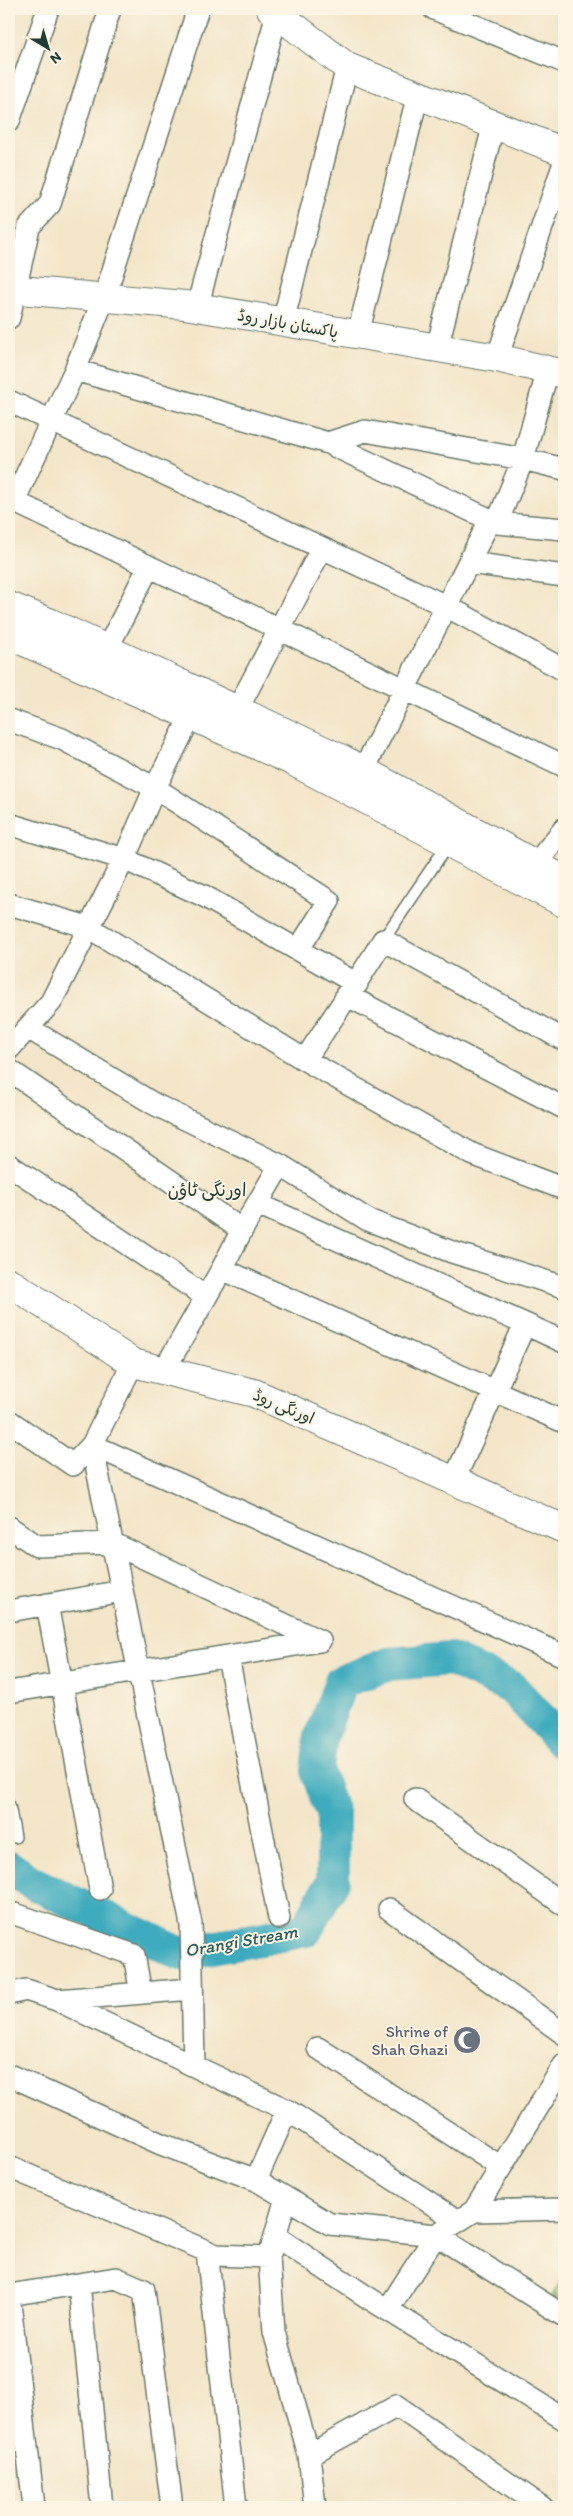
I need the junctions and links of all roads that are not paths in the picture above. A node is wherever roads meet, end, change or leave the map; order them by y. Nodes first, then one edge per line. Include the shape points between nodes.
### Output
1 (48, 9) edge
2 (110, 9) edge
3 (198, 9) edge
4 (434, 9) edge
5 (274, 11) edge
6 (564, 62) edge
7 (347, 67) junction
8 (418, 94) junction
9 (9, 121) edge
10 (494, 123) junction
11 (564, 152) edge
12 (564, 163) edge
13 (12, 289) edge
14 (104, 298) junction
15 (198, 307) junction
16 (9, 318) edge
17 (283, 322) junction
18 (358, 334) junction
19 (437, 348) junction
20 (497, 358) junction
21 (75, 370) junction
22 (556, 372) edge
23 (9, 401) edge
24 (51, 421) junction
25 (328, 443) junction
26 (523, 459) junction
27 (564, 469) edge
28 (12, 500) edge
29 (494, 521) junction
30 (564, 529) edge
31 (322, 548) junction
32 (470, 563) junction
33 (149, 566) junction
34 (564, 576) edge
35 (9, 606) edge
36 (448, 607) junction
37 (279, 630) junction
38 (9, 635) edge
39 (107, 649) junction
40 (564, 670) edge
41 (405, 690) junction
42 (237, 710) junction
43 (191, 716) junction
44 (9, 720) edge
45 (564, 766) edge
46 (364, 771) junction
47 (155, 788) junction
48 (9, 824) edge
49 (564, 829) edge
50 (449, 843) junction
51 (124, 859) junction
52 (535, 865) junction
53 (564, 880) edge
54 (564, 903) edge
55 (9, 904) edge
56 (88, 927) junction
57 (383, 940) junction
58 (298, 950) junction
59 (352, 990) junction
60 (28, 1028) junction
61 (564, 1040) edge
62 (9, 1049) edge
63 (305, 1060) junction
64 (9, 1070) edge
65 (564, 1108) edge
66 (9, 1165) edge
67 (280, 1165) junction
68 (564, 1189) edge
69 (258, 1204) junction
70 (242, 1230) junction
71 (222, 1268) junction
72 (9, 1282) edge
73 (564, 1287) edge
74 (206, 1297) junction
75 (525, 1324) junction
76 (564, 1342) edge
77 (133, 1363) junction
78 (163, 1372) junction
79 (495, 1390) junction
80 (9, 1421) edge
81 (564, 1422) edge
82 (92, 1445) junction
83 (454, 1480) junction
84 (9, 1526) edge
85 (564, 1529) edge
86 (112, 1543) junction
87 (122, 1591) junction
88 (47, 1604) junction
89 (9, 1611) edge
90 (564, 1656) edge
91 (228, 1657) junction
92 (139, 1672) junction
93 (63, 1683) junction
94 (9, 1692) edge
95 (415, 1799) dead end
96 (9, 1805) edge
97 (15, 1837) dead end
98 (100, 1889) dead end
99 (564, 1905) edge
100 (389, 1909) dead end
101 (9, 1915) edge
102 (279, 1918) dead end
103 (192, 1988) junction
104 (141, 1993) junction
105 (9, 1994) edge
106 (57, 2000) junction
107 (564, 2034) edge
108 (318, 2048) dead end
109 (564, 2065) edge
110 (194, 2066) junction
111 (9, 2076) edge
112 (287, 2110) junction
113 (9, 2167) edge
114 (501, 2167) junction
115 (256, 2180) junction
116 (286, 2198) junction
117 (564, 2209) edge
118 (466, 2216) junction
119 (436, 2235) junction
120 (275, 2236) junction
121 (207, 2251) junction
122 (269, 2257) junction
123 (79, 2284) junction
124 (9, 2295) edge
125 (388, 2309) junction
126 (564, 2316) edge
127 (564, 2419) edge
128 (309, 2455) junction
129 (34, 2507) edge
130 (102, 2507) edge
131 (172, 2507) edge
132 (236, 2507) edge
133 (315, 2507) edge
134 (542, 2507) edge

1 - 9 street
2 - 13 street via 50,204 29,227
3 - 14 street
4 - 6 street
5 - 7 street
5 - 15 street
7 - 8 street
7 - 17 street
8 - 10 street
8 - 18 street
10 - 11 street
10 - 19 street
12 - 20 street
13 - 14 street, پاکستان بازار روڈ
13 - 16 street
14 - 15 street, پاکستان بازار روڈ
14 - 21 street
15 - 17 street, پاکستان بازار روڈ
17 - 18 street, پاکستان بازار روڈ
18 - 19 street, پاکستان بازار روڈ
19 - 20 street, پاکستان بازار روڈ
20 - 22 street, پاکستان بازار روڈ
21 - 24 street
21 - 25 street
22 - 26 street
23 - 24 street
24 - 28 street
24 - 31 street
25 - 26 street via 365,431
25 - 29 street
26 - 27 street
26 - 29 street
28 - 33 street
29 - 30 street
29 - 32 street
31 - 36 street
31 - 37 street
32 - 34 street
32 - 36 street
33 - 37 street
33 - 39 street
35 - 39 street
36 - 40 street
36 - 41 street
37 - 41 street
37 - 42 street
38 - 43 street
39 - 42 street
41 - 45 street
41 - 46 street
42 - 46 street
43 - 47 street
43 - 50 street via 290,760
44 - 47 street via 62,739
46 - 52 street
47 - 51 street
47 - 58 street via 330,901
48 - 51 street
49 - 52 street
50 - 54 street
50 - 57 lane
51 - 56 street
51 - 58 street via 204,896
52 - 53 street
55 - 56 street
56 - 60 street via 51,1002
56 - 63 street
57 - 59 street
57 - 61 street
58 - 59 street
59 - 63 street
59 - 65 street
60 - 62 street
60 - 67 street via 154,1104
63 - 68 street via 472,1154
64 - 70 street
66 - 74 street
67 - 69 street
67 - 73 street via 368,1220 452,1252
69 - 70 street
69 - 75 street
70 - 71 street
71 - 74 street
71 - 79 street
72 - 77 street, اورنگی روڈ
74 - 78 street
75 - 76 street
75 - 79 street
77 - 78 street, اورنگی روڈ
77 - 82 street
78 - 83 street, اورنگی روڈ via 254,1392
79 - 81 street
79 - 83 street
80 - 82 street via 73,1465
82 - 86 street
82 - 90 street
83 - 85 street, اورنگی روڈ
84 - 86 street via 37,1546
86 - 87 street
86 - 91 street via 320,1641
87 - 88 street
87 - 92 street
88 - 89 street
88 - 93 street
91 - 92 street
91 - 102 street
92 - 93 street
92 - 103 street via 191,1924
93 - 94 street
93 - 98 street
95 - 99 street
96 - 97 lane
100 - 107 street
101 - 104 street via 15,1914 134,1955
103 - 104 street
103 - 110 street
104 - 106 street
105 - 106 street via 26,1990
106 - 110 street
108 - 114 street
109 - 114 street
110 - 112 street
111 - 115 street via 161,2144
112 - 115 street
112 - 118 street
113 - 121 street
114 - 118 street
115 - 116 street
116 - 119 street via 330,2224
116 - 120 street
117 - 118 street
118 - 119 street
119 - 125 street
119 - 126 street
120 - 122 street
120 - 125 street
121 - 122 street via 216,2255
121 - 132 street
122 - 128 street via 274,2332
123 - 124 street
123 - 130 street
123 - 131 street via 116,2278 144,2290
124 - 129 street
125 - 127 street
128 - 133 street
128 - 134 street via 396,2406

